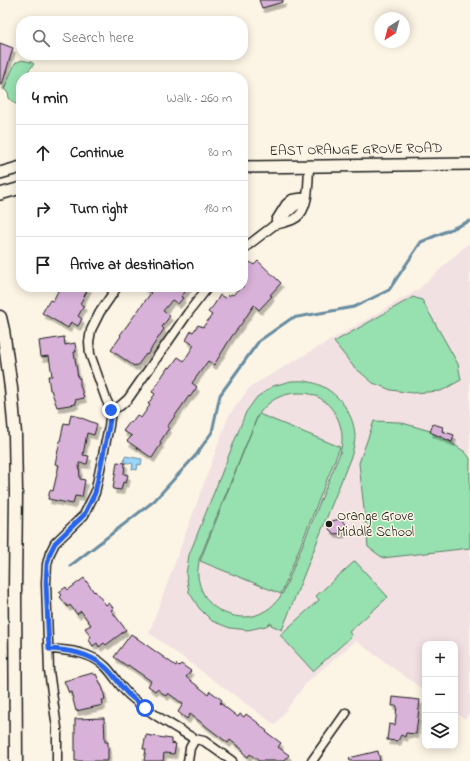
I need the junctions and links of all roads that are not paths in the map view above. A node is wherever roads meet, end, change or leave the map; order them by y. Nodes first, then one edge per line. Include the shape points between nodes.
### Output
1 (470, 164) edge
2 (309, 166) junction
3 (248, 167) edge
4 (16, 168) edge
5 (0, 173) edge
6 (16, 189) edge
7 (0, 194) edge
8 (306, 197) junction
9 (273, 226) junction
10 (248, 246) edge
11 (114, 292) edge
12 (204, 292) edge
13 (0, 317) edge
14 (111, 410) junction
15 (49, 649) junction
16 (346, 713) dead end
17 (195, 739) junction
18 (227, 760) edge
19 (16, 761) edge
20 (57, 761) edge
21 (188, 761) edge
22 (312, 761) edge

1 - 2 main road, EAST ORANGE GROVE ROAD
2 - 3 main road, EAST ORANGE GROVE ROAD
2 - 8 street
4 - 5 main road
6 - 7 main road
8 - 9 street via 292,199 286,204
8 - 9 street via 306,204 299,216
9 - 10 street
11 - 14 street via 91,330 89,342 90,354
12 - 14 street via 128,399
13 - 19 main road via 15,434
14 - 15 street via 95,493 84,515 55,543 47,564
15 - 17 street via 80,653 93,658 105,666 128,694 145,708
15 - 20 street via 49,670 57,728
16 - 22 street
17 - 18 street via 204,741
17 - 21 street via 190,748

